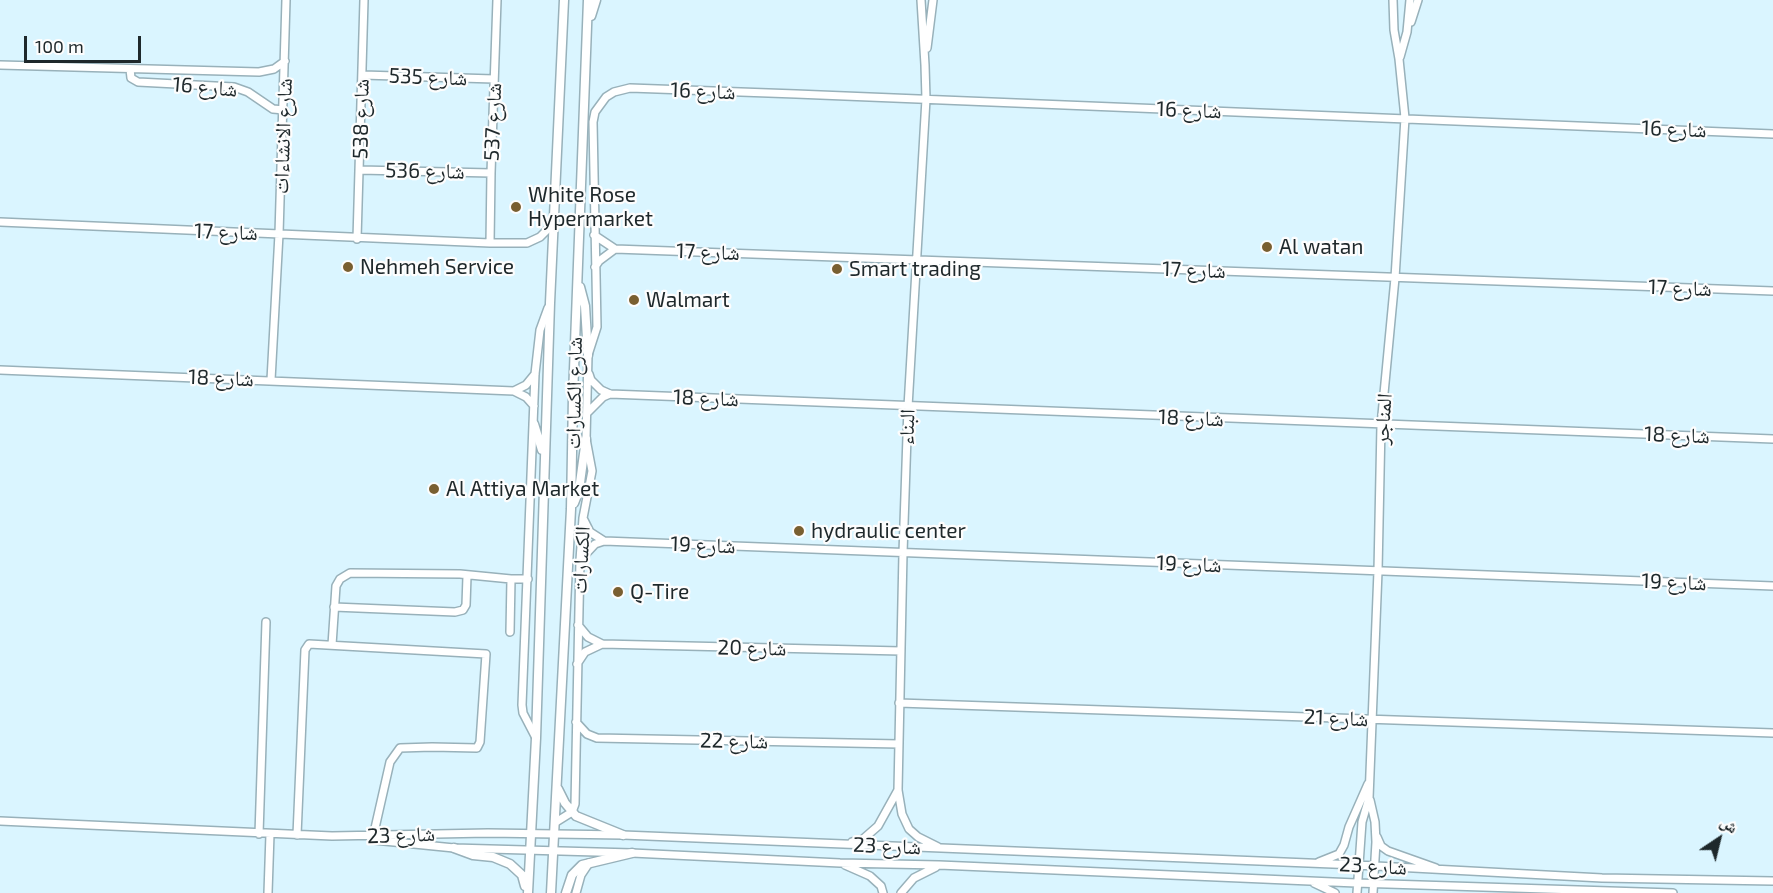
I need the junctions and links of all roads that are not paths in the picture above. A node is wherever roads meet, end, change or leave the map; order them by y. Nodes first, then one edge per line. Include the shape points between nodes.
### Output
1 (286, 0) edge
2 (364, 0) edge
3 (497, 0) edge
4 (564, 0) edge
5 (588, 0) edge
6 (596, 0) edge
7 (921, 0) edge
8 (933, 0) edge
9 (1393, 0) edge
10 (1410, 0) edge
11 (1418, 0) edge
12 (588, 28) junction
13 (1407, 33) junction
14 (1399, 59) junction
15 (285, 61) junction
16 (0, 65) edge
17 (925, 65) junction
18 (130, 69) junction
19 (363, 75) junction
20 (494, 79) junction
21 (606, 97) joint
22 (926, 99) junction
23 (284, 110) junction
24 (1405, 118) junction
25 (1773, 134) edge
26 (360, 170) junction
27 (491, 173) junction
28 (0, 222) edge
29 (553, 224) junction
30 (279, 234) junction
31 (594, 235) junction
32 (357, 239) junction
33 (490, 243) junction
34 (615, 249) junction
35 (916, 258) junction
36 (595, 267) junction
37 (1395, 278) junction
38 (577, 279) junction
39 (1773, 291) edge
40 (550, 303) junction
41 (588, 355) junction
42 (0, 370) edge
43 (588, 373) junction
44 (535, 374) junction
45 (271, 380) junction
46 (514, 391) junction
47 (610, 394) junction
48 (534, 406) junction
49 (908, 407) junction
50 (588, 412) junction
51 (534, 424) junction
52 (1381, 425) junction
53 (586, 439) junction
54 (1773, 439) edge
55 (545, 458) junction
56 (572, 509) junction
57 (583, 518) junction
58 (604, 541) junction
59 (903, 553) junction
60 (580, 560) junction
61 (1378, 571) junction
62 (467, 576) junction
63 (511, 579) junction
64 (528, 579) junction
65 (1773, 586) edge
66 (334, 608) junction
67 (266, 622) dead end
68 (578, 625) junction
69 (510, 632) dead end
70 (602, 644) junction
71 (332, 645) junction
72 (901, 651) junction
73 (577, 665) junction
74 (899, 703) junction
75 (1372, 719) junction
76 (576, 722) junction
77 (1773, 733) edge
78 (536, 738) junction
79 (899, 744) junction
80 (1370, 779) junction
81 (557, 789) junction
82 (898, 790) junction
83 (1369, 798) junction
84 (572, 812) junction
85 (0, 821) edge
86 (556, 822) junction
87 (531, 833) junction
88 (259, 834) junction
89 (270, 834) junction
90 (555, 834) junction
91 (1376, 834) junction
92 (297, 835) junction
93 (623, 835) junction
94 (332, 836) junction
95 (373, 837) junction
96 (841, 844) junction
97 (454, 848) junction
98 (940, 848) junction
99 (531, 850) junction
100 (553, 850) junction
101 (632, 853) junction
102 (590, 862) junction
103 (840, 864) junction
104 (1314, 864) junction
105 (939, 865) junction
106 (1357, 865) junction
107 (1375, 866) junction
108 (1442, 870) junction
109 (1309, 881) junction
110 (1773, 881) edge
111 (1356, 883) junction
112 (1374, 884) junction
113 (1406, 885) junction
114 (268, 893) edge
115 (527, 893) edge
116 (551, 893) edge
117 (566, 893) edge
118 (576, 893) edge
119 (883, 893) edge
120 (901, 893) edge
121 (1335, 893) edge
122 (1357, 893) edge
123 (1373, 893) edge
124 (1393, 893) edge
125 (1673, 893) edge

1 - 15 street, شارع الانشاءات
2 - 19 street, شارع 538
3 - 20 street, شارع 537
4 - 29 street, شارع الكسارات
5 - 12 street, شارع الكسارات
6 - 12 street
7 - 17 street, البناء
8 - 17 street, البناء
9 - 14 street, المناجر
10 - 13 street, المناجر
11 - 13 street, المناجر
12 - 38 street, شارع الكسارات
13 - 14 street, المناجر
14 - 24 street, المناجر
15 - 18 street, شارع 16 via 260,72
15 - 23 street, شارع الانشاءات
16 - 18 street, شارع 16
17 - 22 street, البناء
18 - 23 street, شارع 16 via 131,78 138,82 234,87 273,109
19 - 20 street, شارع 535
19 - 26 street, شارع 538
20 - 27 street, شارع 537
21 - 22 street, شارع 16 via 630,88
21 - 31 street, الكسارات via 593,122
22 - 24 street, شارع 16
22 - 35 street, البناء
23 - 30 street, شارع الانشاءات
24 - 25 street, شارع 16
24 - 37 street, المناجر
26 - 27 street, شارع 536
26 - 32 street, شارع 538
27 - 33 street, شارع 537
28 - 30 street, شارع 17
29 - 33 street, شارع 17 via 527,243
29 - 40 street, شارع الكسارات
30 - 32 street, شارع 17
30 - 45 street, شارع الانشاءات
31 - 34 street
31 - 36 street, الكسارات
32 - 33 street, شارع 17
34 - 35 street, شارع 17
34 - 36 street
35 - 37 street, شارع 17
35 - 49 street, البناء
36 - 41 street, الكسارات via 597,327
37 - 39 street, شارع 17
37 - 52 street, المناجر
38 - 41 street via 585,306
38 - 56 street, شارع الكسارات
40 - 44 street via 540,330
40 - 55 street, شارع الكسارات
41 - 43 street, الكسارات
42 - 45 street, شارع 18
43 - 47 street via 601,390
43 - 50 street, الكسارات
44 - 46 street
44 - 48 street
45 - 46 street, شارع 18
46 - 48 street
47 - 49 street, شارع 18
47 - 50 street
48 - 51 street
49 - 52 street, شارع 18
49 - 59 street, البناء
50 - 53 street, الكسارات
51 - 55 street
51 - 64 street
52 - 54 street, شارع 18
52 - 61 street, المناجر
53 - 56 street via 579,490
53 - 57 street, الكسارات via 592,471
55 - 78 street, شارع الكسارات
56 - 81 street, شارع الكسارات
57 - 58 street via 590,532
57 - 60 street, الكسارات
58 - 59 street, شارع 19
58 - 60 street via 595,544
59 - 61 street, شارع 19
59 - 72 street, البناء
60 - 68 street, الكسارات
61 - 65 street, شارع 19
61 - 75 street, المناجر
62 - 63 street
62 - 66 street via 350,573 336,586
62 - 66 street via 466,604 455,612
63 - 64 street
63 - 69 street
64 - 78 street via 523,713
66 - 71 street
67 - 88 street
68 - 70 street via 588,637
68 - 73 street, الكسارات
70 - 72 street, شارع 20
70 - 73 street via 585,652
71 - 92 street via 309,644 305,650
71 - 95 street via 486,654 477,748 400,748 390,762
72 - 74 street, البناء
73 - 76 street, الكسارات
74 - 75 street, شارع 21
74 - 79 street, البناء
75 - 77 street, شارع 21
75 - 80 street, المناجر
76 - 79 street, شارع 22 via 597,738
76 - 84 street, الكسارات
78 - 87 street, شارع الكسارات
79 - 82 street, البناء
80 - 83 street, المناجر
80 - 104 street, المناجر via 1339,854
81 - 84 street
81 - 86 street, شارع الكسارات
82 - 96 street, البناء via 871,832 862,840
82 - 98 street, البناء via 909,829
83 - 91 street, المناجر
83 - 106 street, المناجر
84 - 86 street
84 - 93 street
85 - 88 street, شارع 23
86 - 90 street, شارع الكسارات
87 - 90 street, شارع 23
87 - 95 street, شارع 23
87 - 99 street, شارع الكسارات
88 - 89 street, شارع 23
89 - 92 street, شارع 23
89 - 114 street
90 - 93 street, شارع 23
90 - 100 street, شارع الكسارات
91 - 107 street, المناجر
91 - 108 street, شارع 23 via 1388,851
92 - 94 street, شارع 23
93 - 96 street, شارع 23
94 - 95 street, شارع 23
94 - 97 street, شارع 23
96 - 98 street, شارع 23
97 - 99 street, شارع 23
97 - 115 street via 510,864 522,875
98 - 104 street, شارع 23
99 - 100 street, شارع 23
99 - 115 street, شارع الكسارات
100 - 101 street, شارع 23
100 - 116 street, شارع الكسارات
101 - 102 street
101 - 103 street, شارع 23
102 - 117 street via 572,875
102 - 118 street
103 - 105 street, شارع 23
103 - 119 street via 870,876
104 - 106 street, شارع 23
105 - 109 street, شارع 23
105 - 120 street via 914,878
106 - 107 street, شارع 23
106 - 111 street, المناجر
107 - 108 street, شارع 23
107 - 112 street, المناجر
108 - 110 street, شارع 23
109 - 111 street, شارع 23
109 - 121 street, شارع 23
111 - 112 street, شارع 23
111 - 122 street, المناجر
112 - 113 street, شارع 23
112 - 123 street, المناجر
113 - 124 street
113 - 125 street, شارع 23

